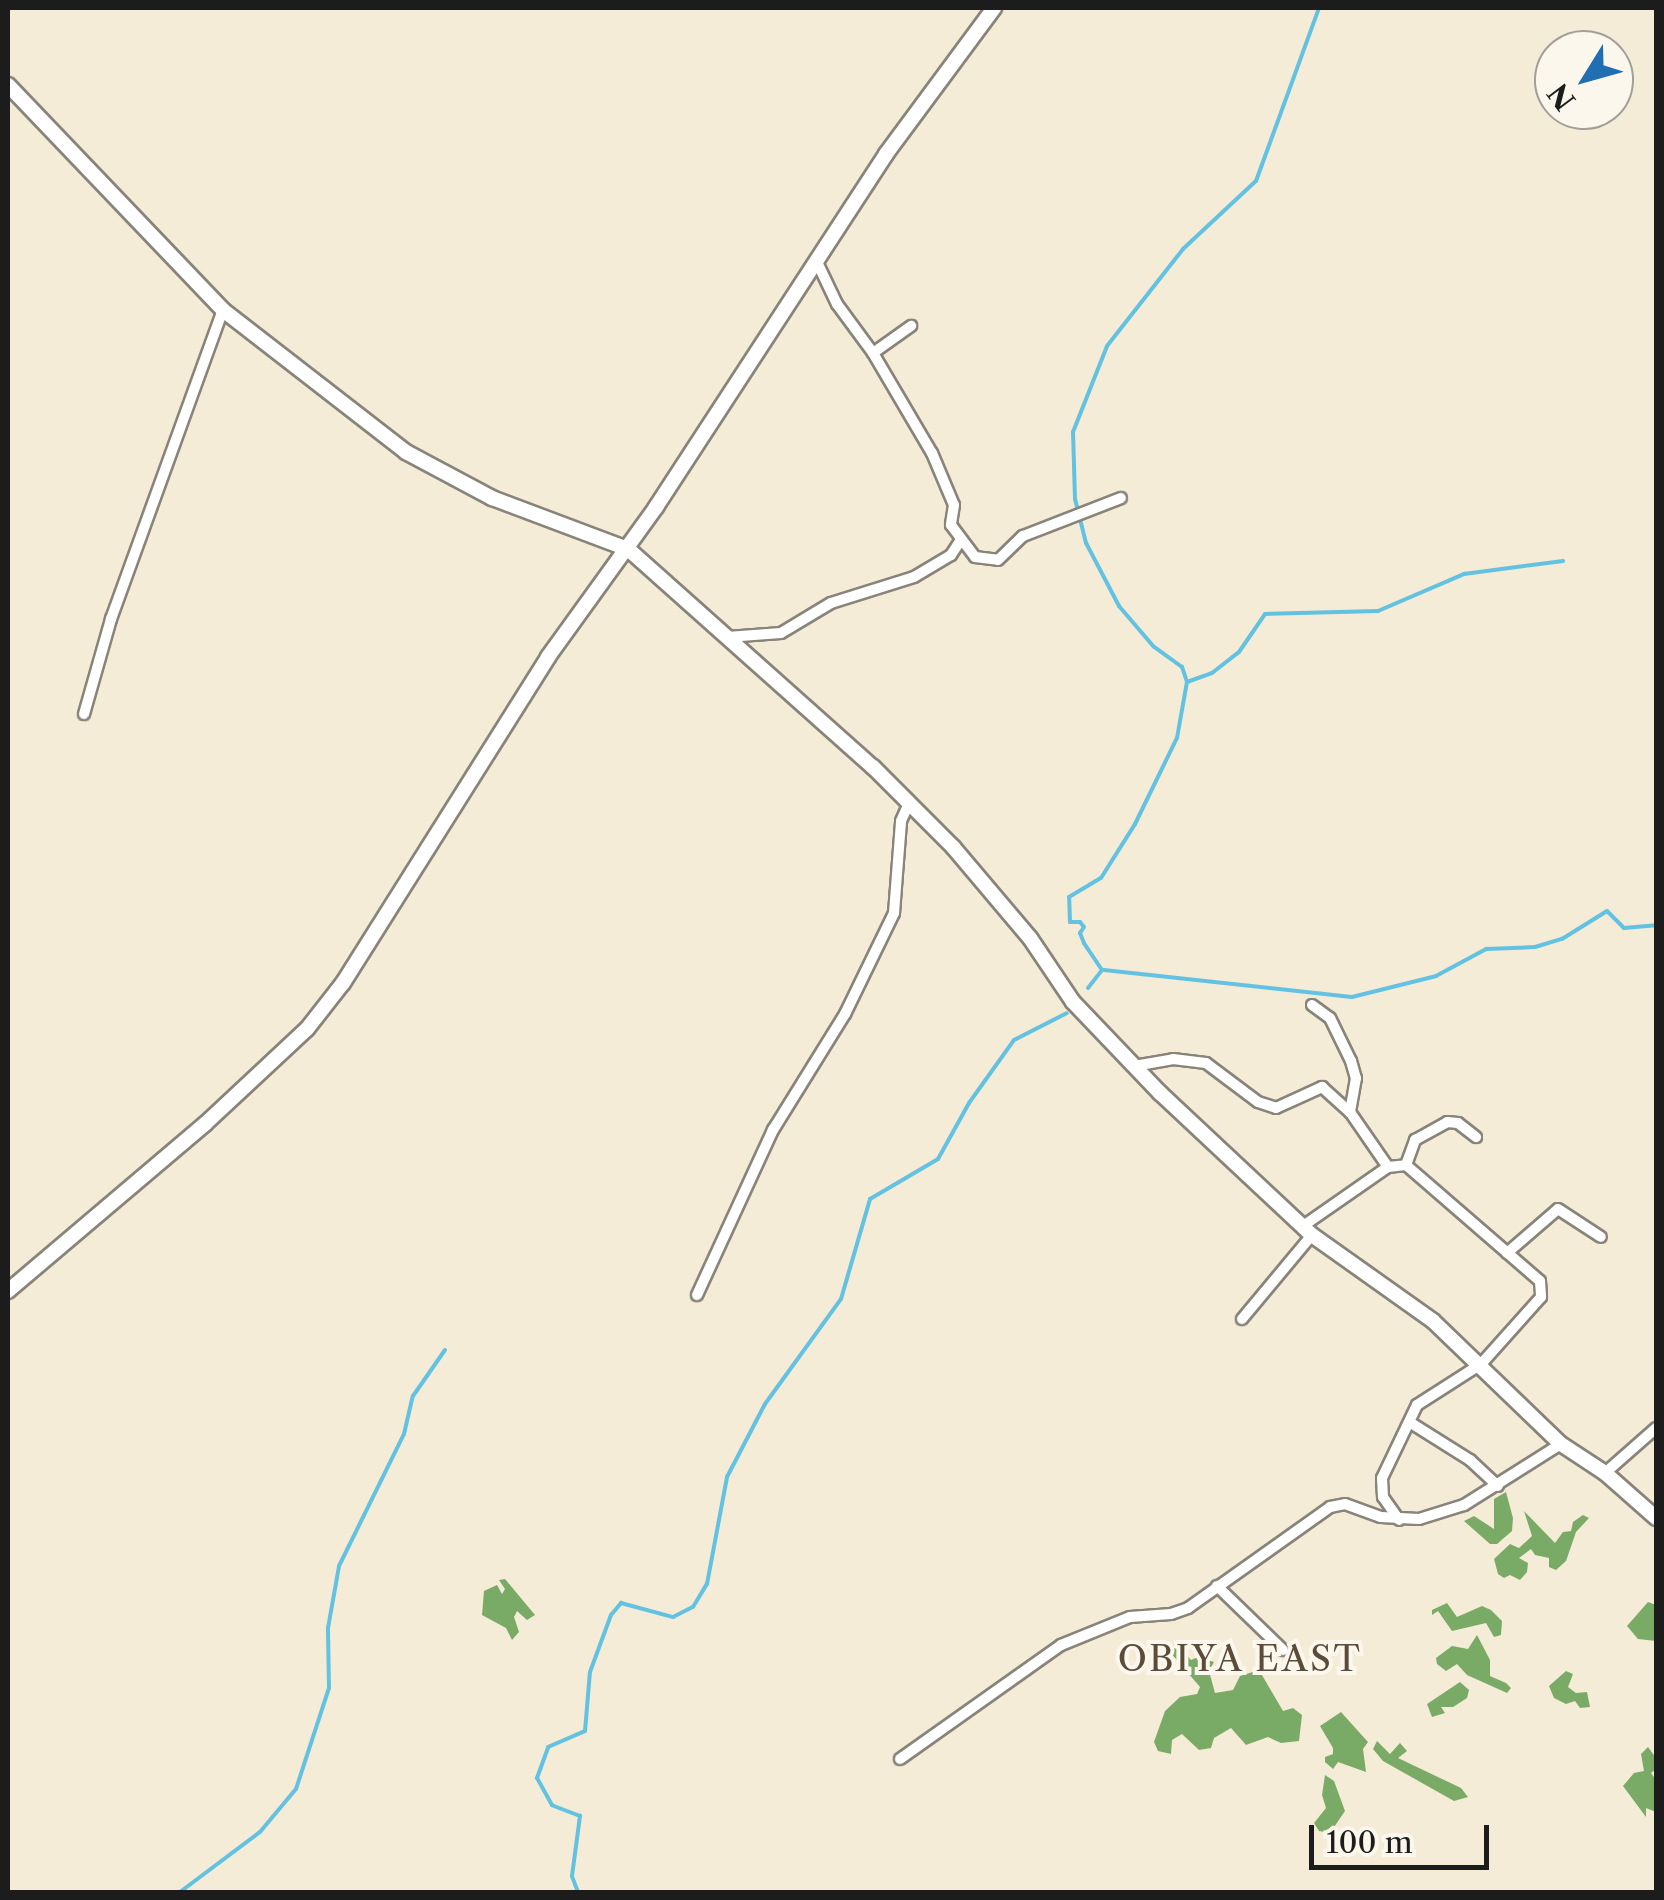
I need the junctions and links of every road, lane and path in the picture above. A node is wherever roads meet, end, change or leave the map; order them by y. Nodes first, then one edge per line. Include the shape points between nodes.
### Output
1 (994, 8) edge
2 (8, 84) edge
3 (816, 260) junction
4 (223, 310) junction
5 (911, 326) dead end
6 (873, 353) junction
7 (1121, 498) dead end
8 (960, 540) junction
9 (628, 549) junction
10 (951, 555) junction
11 (975, 557) junction
12 (727, 638) junction
13 (84, 714) dead end
14 (910, 803) junction
15 (1312, 1005) dead end
16 (1134, 1066) junction
17 (1350, 1112) junction
18 (1476, 1137) dead end
19 (1406, 1165) junction
20 (1388, 1167) junction
21 (1308, 1231) junction
22 (1601, 1237) dead end
23 (1507, 1253) junction
24 (8, 1291) edge
25 (698, 1295) dead end
26 (1242, 1319) dead end
27 (1482, 1364) junction
28 (1411, 1423) junction
29 (1656, 1428) edge
30 (1561, 1444) junction
31 (1605, 1473) junction
32 (1498, 1486) junction
33 (1656, 1518) edge
34 (1399, 1520) junction
35 (1217, 1586) junction
36 (1283, 1650) dead end
37 (900, 1758) dead end

1 - 3 street
2 - 4 street
3 - 6 street via 837,304
3 - 9 street
4 - 9 street via 423,464
4 - 13 street via 130,564
5 - 6 street
6 - 8 street via 951,493 951,525
7 - 11 street via 1023,536 998,560
8 - 10 street
8 - 11 street
9 - 12 street
9 - 24 street via 548,657 358,961 306,1029
10 - 11 street
10 - 12 street via 914,577 831,602 781,633
12 - 14 street
14 - 16 street
14 - 25 street via 901,821 894,913 846,1014 773,1130
15 - 17 street via 1330,1018 1350,1061 1356,1078
16 - 17 street via 1174,1059 1206,1063 1276,1108 1322,1087
16 - 21 street
17 - 20 street
18 - 19 street via 1447,1122 1415,1140
19 - 20 street
19 - 23 street
20 - 21 street
21 - 26 street
21 - 27 street
22 - 23 street via 1558,1208
23 - 27 street via 1540,1281 1541,1297
27 - 28 street via 1417,1405
27 - 30 street
28 - 32 street
28 - 34 street via 1382,1478 1384,1497
29 - 31 street
30 - 31 street
30 - 32 street
31 - 33 street
32 - 34 street via 1464,1505
34 - 35 street via 1335,1505
35 - 36 street
35 - 37 street via 1171,1614 1130,1617 1061,1646

